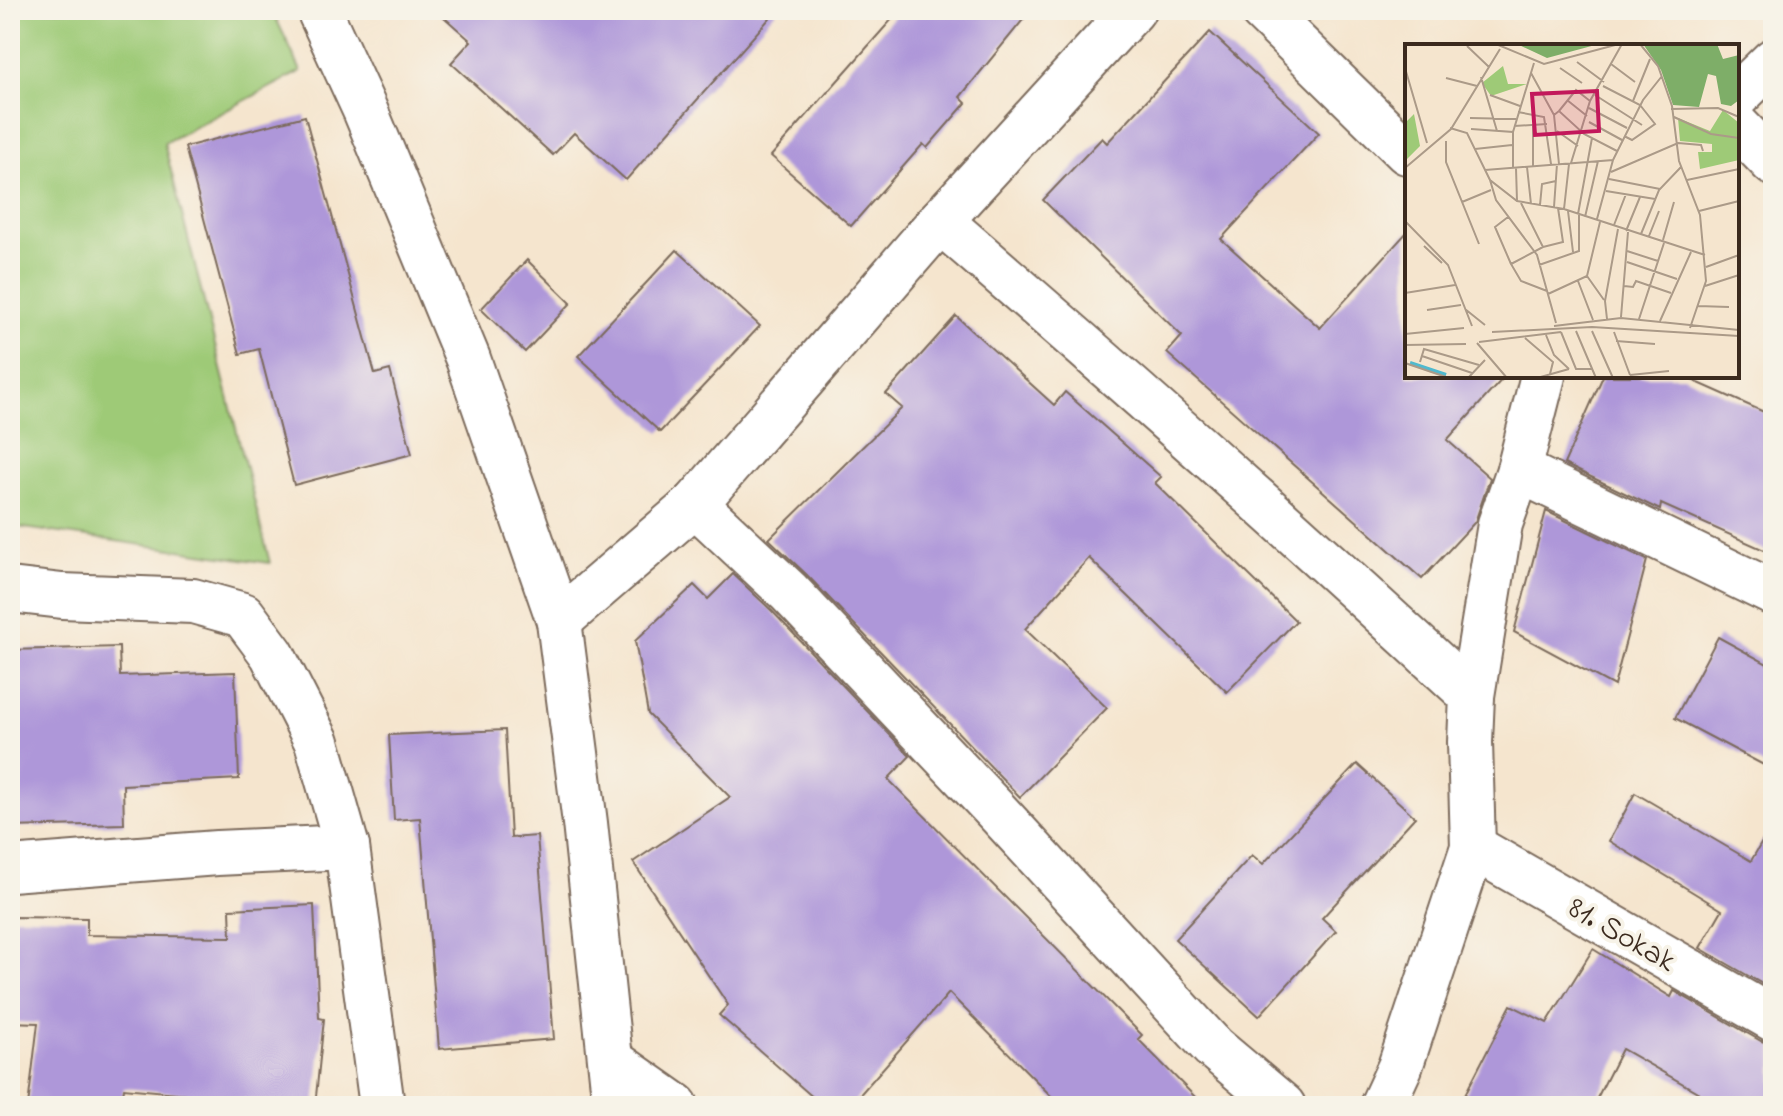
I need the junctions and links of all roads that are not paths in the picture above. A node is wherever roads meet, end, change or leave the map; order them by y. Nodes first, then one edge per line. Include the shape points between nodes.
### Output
1 (319, 10) edge
2 (1133, 10) edge
3 (1262, 10) edge
4 (1773, 61) edge
5 (1739, 94) edge
6 (1739, 128) edge
7 (1405, 150) edge
8 (1773, 163) edge
9 (940, 221) junction
10 (1542, 378) edge
11 (1519, 470) junction
12 (695, 504) junction
13 (10, 590) edge
14 (1773, 593) edge
15 (559, 621) junction
16 (1472, 696) junction
17 (347, 847) junction
18 (1473, 847) junction
19 (10, 869) edge
20 (1773, 1019) edge
21 (612, 1061) junction
22 (382, 1106) edge
23 (615, 1106) edge
24 (676, 1106) edge
25 (1283, 1106) edge
26 (1382, 1106) edge

1 - 15 street via 468,359
2 - 9 street
3 - 7 street
4 - 5 street
6 - 8 street
9 - 12 street
9 - 16 street via 1119,375
10 - 11 street
11 - 14 street
11 - 16 street via 1500,524
12 - 15 street
12 - 25 street via 789,592 1213,1047
13 - 17 street via 193,601 243,615 272,654 317,742
15 - 21 street
16 - 18 street
17 - 19 street
17 - 22 street
18 - 20 street, 81. Sokak
18 - 26 street via 1400,1067
21 - 23 street
21 - 24 street

